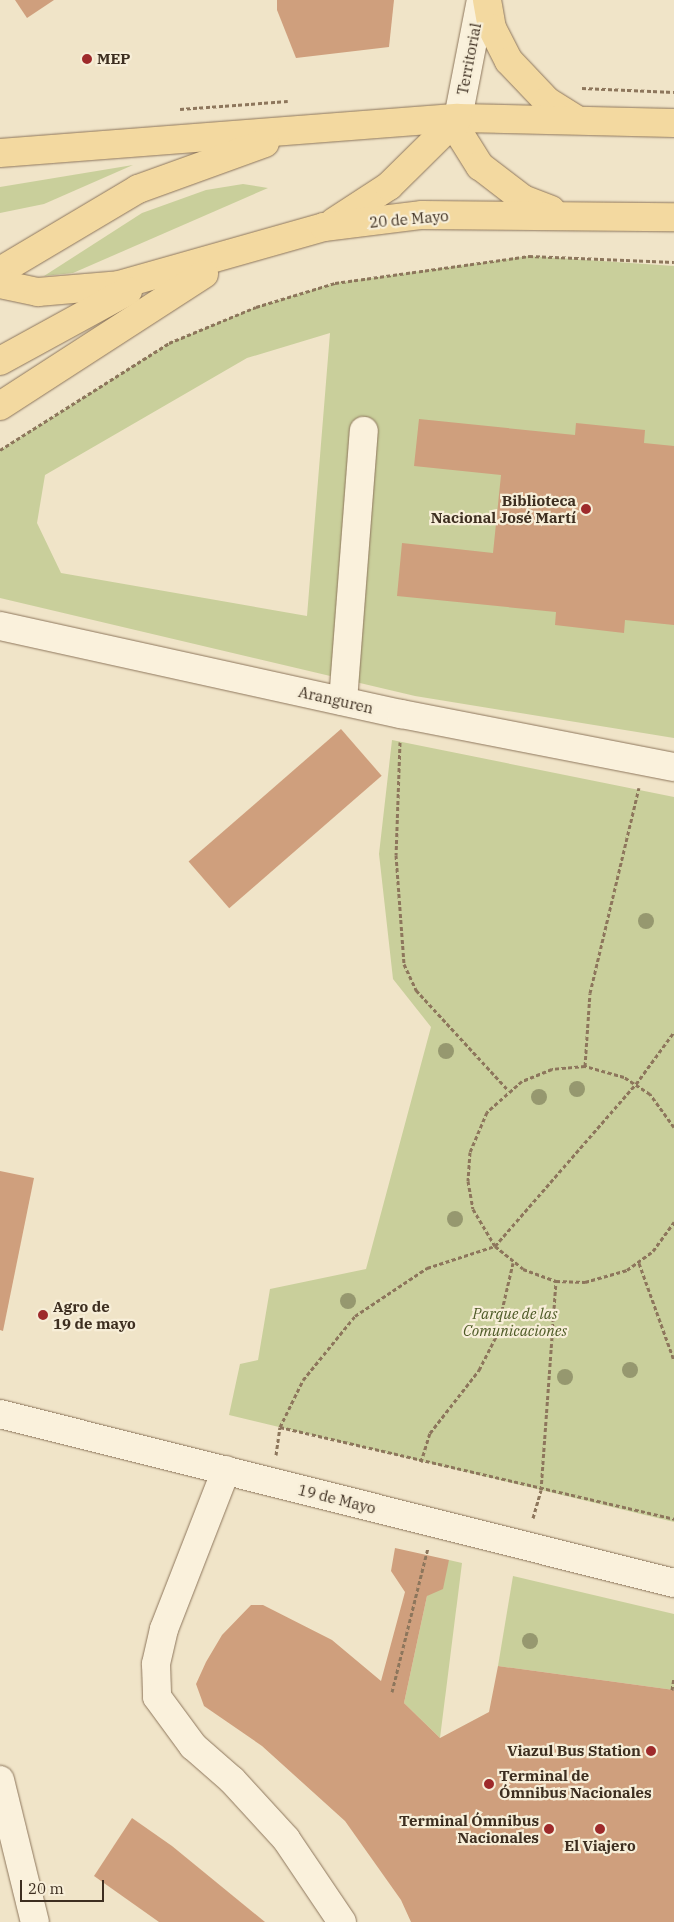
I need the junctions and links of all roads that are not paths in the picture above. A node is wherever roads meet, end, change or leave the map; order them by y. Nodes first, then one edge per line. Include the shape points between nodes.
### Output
1 (481, 0) edge
2 (487, 0) edge
3 (458, 118) junction
4 (578, 120) junction
5 (674, 123) edge
6 (317, 128) junction
7 (0, 153) edge
8 (558, 213) junction
9 (674, 217) edge
10 (324, 227) junction
11 (240, 252) junction
12 (0, 271) edge
13 (151, 280) junction
14 (0, 284) edge
15 (0, 361) edge
16 (0, 406) edge
17 (364, 431) dead end
18 (0, 626) edge
19 (343, 701) junction
20 (661, 765) edge
21 (0, 1414) edge
22 (226, 1470) junction
23 (674, 1582) edge
24 (0, 1780) edge
25 (36, 1922) edge
26 (342, 1922) edge

1 - 3 street, Territorial
2 - 4 main road via 492,28 509,61 547,101
3 - 4 main road
3 - 6 main road
3 - 8 main road via 461,136 480,166 523,199
3 - 10 main road via 389,186
4 - 5 main road
6 - 7 main road
6 - 12 main road via 183,170 138,189
8 - 9 main road, 20 de Mayo
8 - 10 main road, 20 de Mayo via 422,215
10 - 11 main road, 20 de Mayo
11 - 13 main road, 20 de Mayo
11 - 16 main road
13 - 14 main road, 20 de Mayo via 55,292
13 - 15 main road, 20 de Mayo
17 - 19 street
18 - 19 street, Aranguren
19 - 20 street, Aranguren
21 - 22 street, 19 de Mayo
22 - 23 street, 19 de Mayo
22 - 26 street via 164,1629 156,1664 157,1697 193,1746 232,1780 286,1839
24 - 25 street

